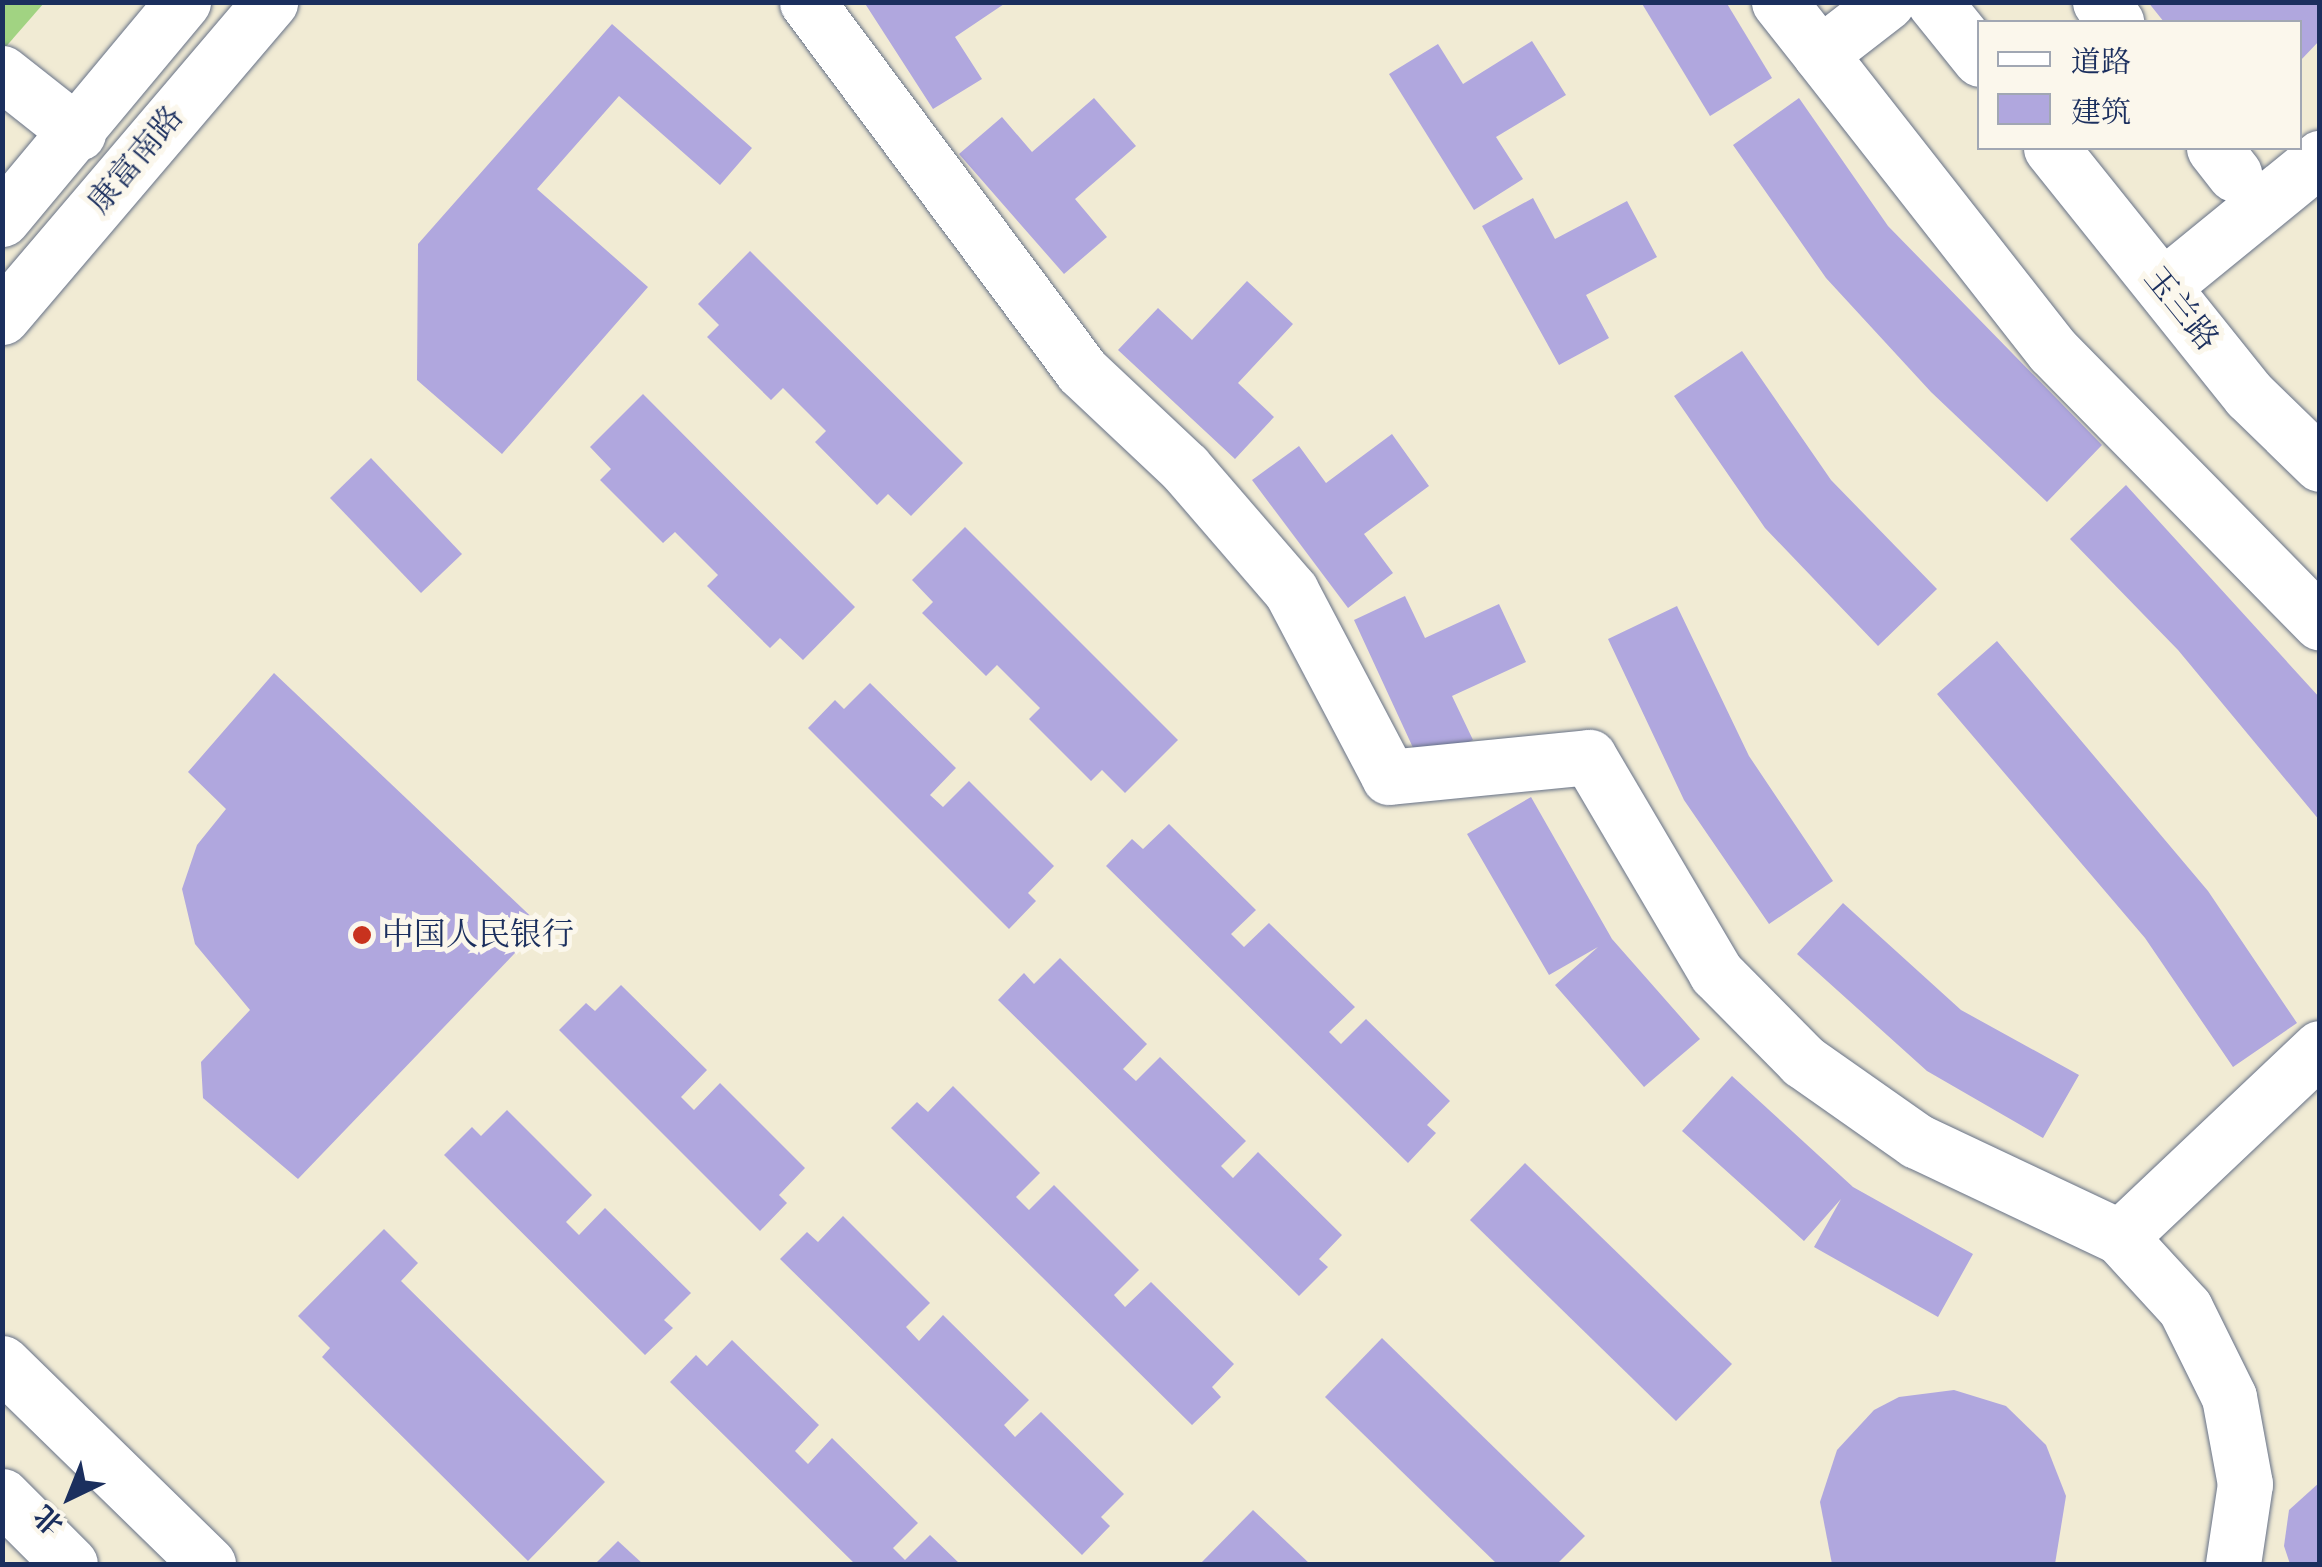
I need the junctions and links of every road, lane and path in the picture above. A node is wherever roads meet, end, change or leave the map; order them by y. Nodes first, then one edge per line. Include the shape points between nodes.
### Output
1 (183, 2) edge
2 (270, 2) edge
3 (807, 2) edge
4 (1779, 2) edge
5 (1887, 2) edge
6 (1934, 2) edge
7 (1820, 54) junction
8 (1977, 55) edge
9 (2, 73) edge
10 (78, 133) junction
11 (2053, 150) edge
12 (2320, 158) edge
13 (2, 219) edge
14 (2163, 286) junction
15 (2, 317) edge
16 (2320, 464) edge
17 (2320, 623) edge
18 (2320, 1048) edge
19 (2120, 1236) junction
20 (2, 1363) edge
21 (2, 1496) edge
22 (70, 1564) edge
23 (208, 1564) edge
24 (2233, 1564) edge

1 - 10 street, 康富南路
2 - 15 street, 康富南路
3 - 19 street via 1082,371 1184,468 1291,592 1389,778 1589,757 1716,973 1803,1061 1917,1141
4 - 7 street
5 - 7 street
6 - 8 street
7 - 17 street via 2053,350
9 - 10 street
10 - 13 street, 康富南路
11 - 14 street, 玉兰路
12 - 14 street
14 - 16 street, 玉兰路 via 2249,395
18 - 19 street
19 - 24 street via 2185,1308 2229,1397 2245,1484
20 - 23 street
21 - 22 street

